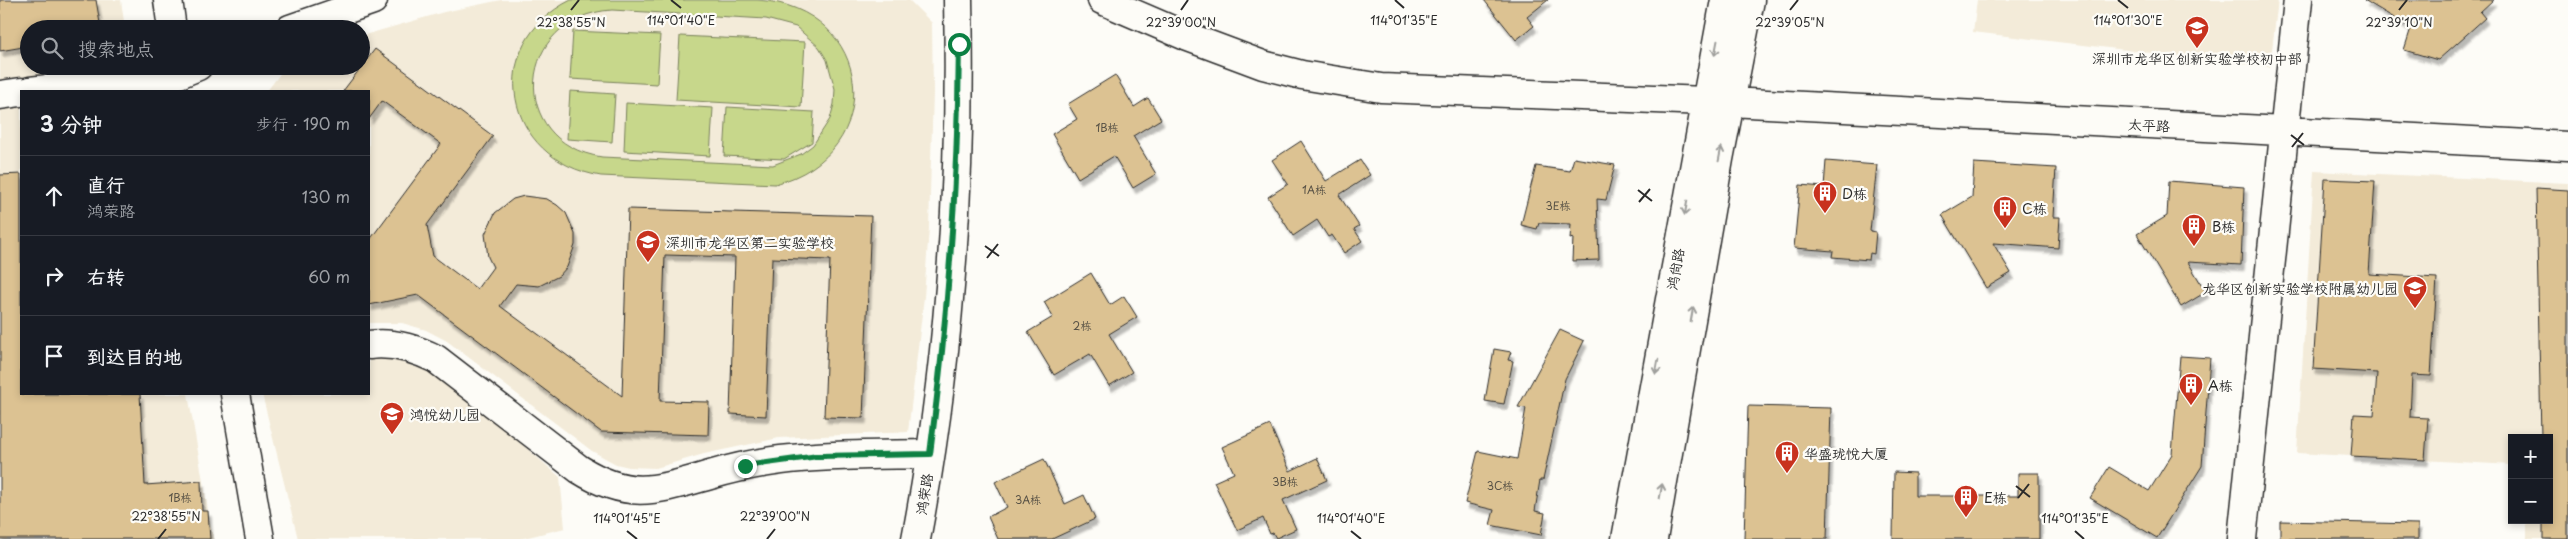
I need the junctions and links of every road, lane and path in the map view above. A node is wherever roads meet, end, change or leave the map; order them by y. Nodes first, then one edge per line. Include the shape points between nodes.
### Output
1 (168, 0) edge
2 (373, 0) edge
3 (958, 0) edge
4 (1102, 0) edge
5 (1725, 0) edge
6 (1750, 0) edge
7 (2298, 0) edge
8 (171, 20) edge
9 (316, 20) edge
10 (175, 75) edge
11 (39, 90) edge
12 (20, 92) edge
13 (0, 95) edge
14 (1718, 102) junction
15 (2284, 132) junction
16 (2568, 146) edge
17 (370, 345) edge
18 (235, 395) edge
19 (930, 454) junction
20 (260, 539) edge
21 (916, 539) edge
22 (1626, 539) edge
23 (1653, 539) edge
24 (2242, 539) edge

1 - 8 street
2 - 9 street
3 - 19 street, 鸿荣路 via 955,208 942,363
4 - 14 street, 太平路 via 1226,52 1287,71 1342,82 1421,90
5 -> 14 street, 鸿尚路
6 - 14 street, 鸿尚路
7 - 15 street
10 - 11 street
12 - 13 street
14 - 15 street, 太平路
14 -> 22 street, 鸿尚路
23 -> 14 street, 鸿尚路
15 - 16 street, 太平路
15 - 24 street
17 - 19 street via 398,345 436,359 579,469 593,478 625,489 659,489 745,466 782,460 818,456
18 - 20 street
19 - 21 street, 鸿荣路

